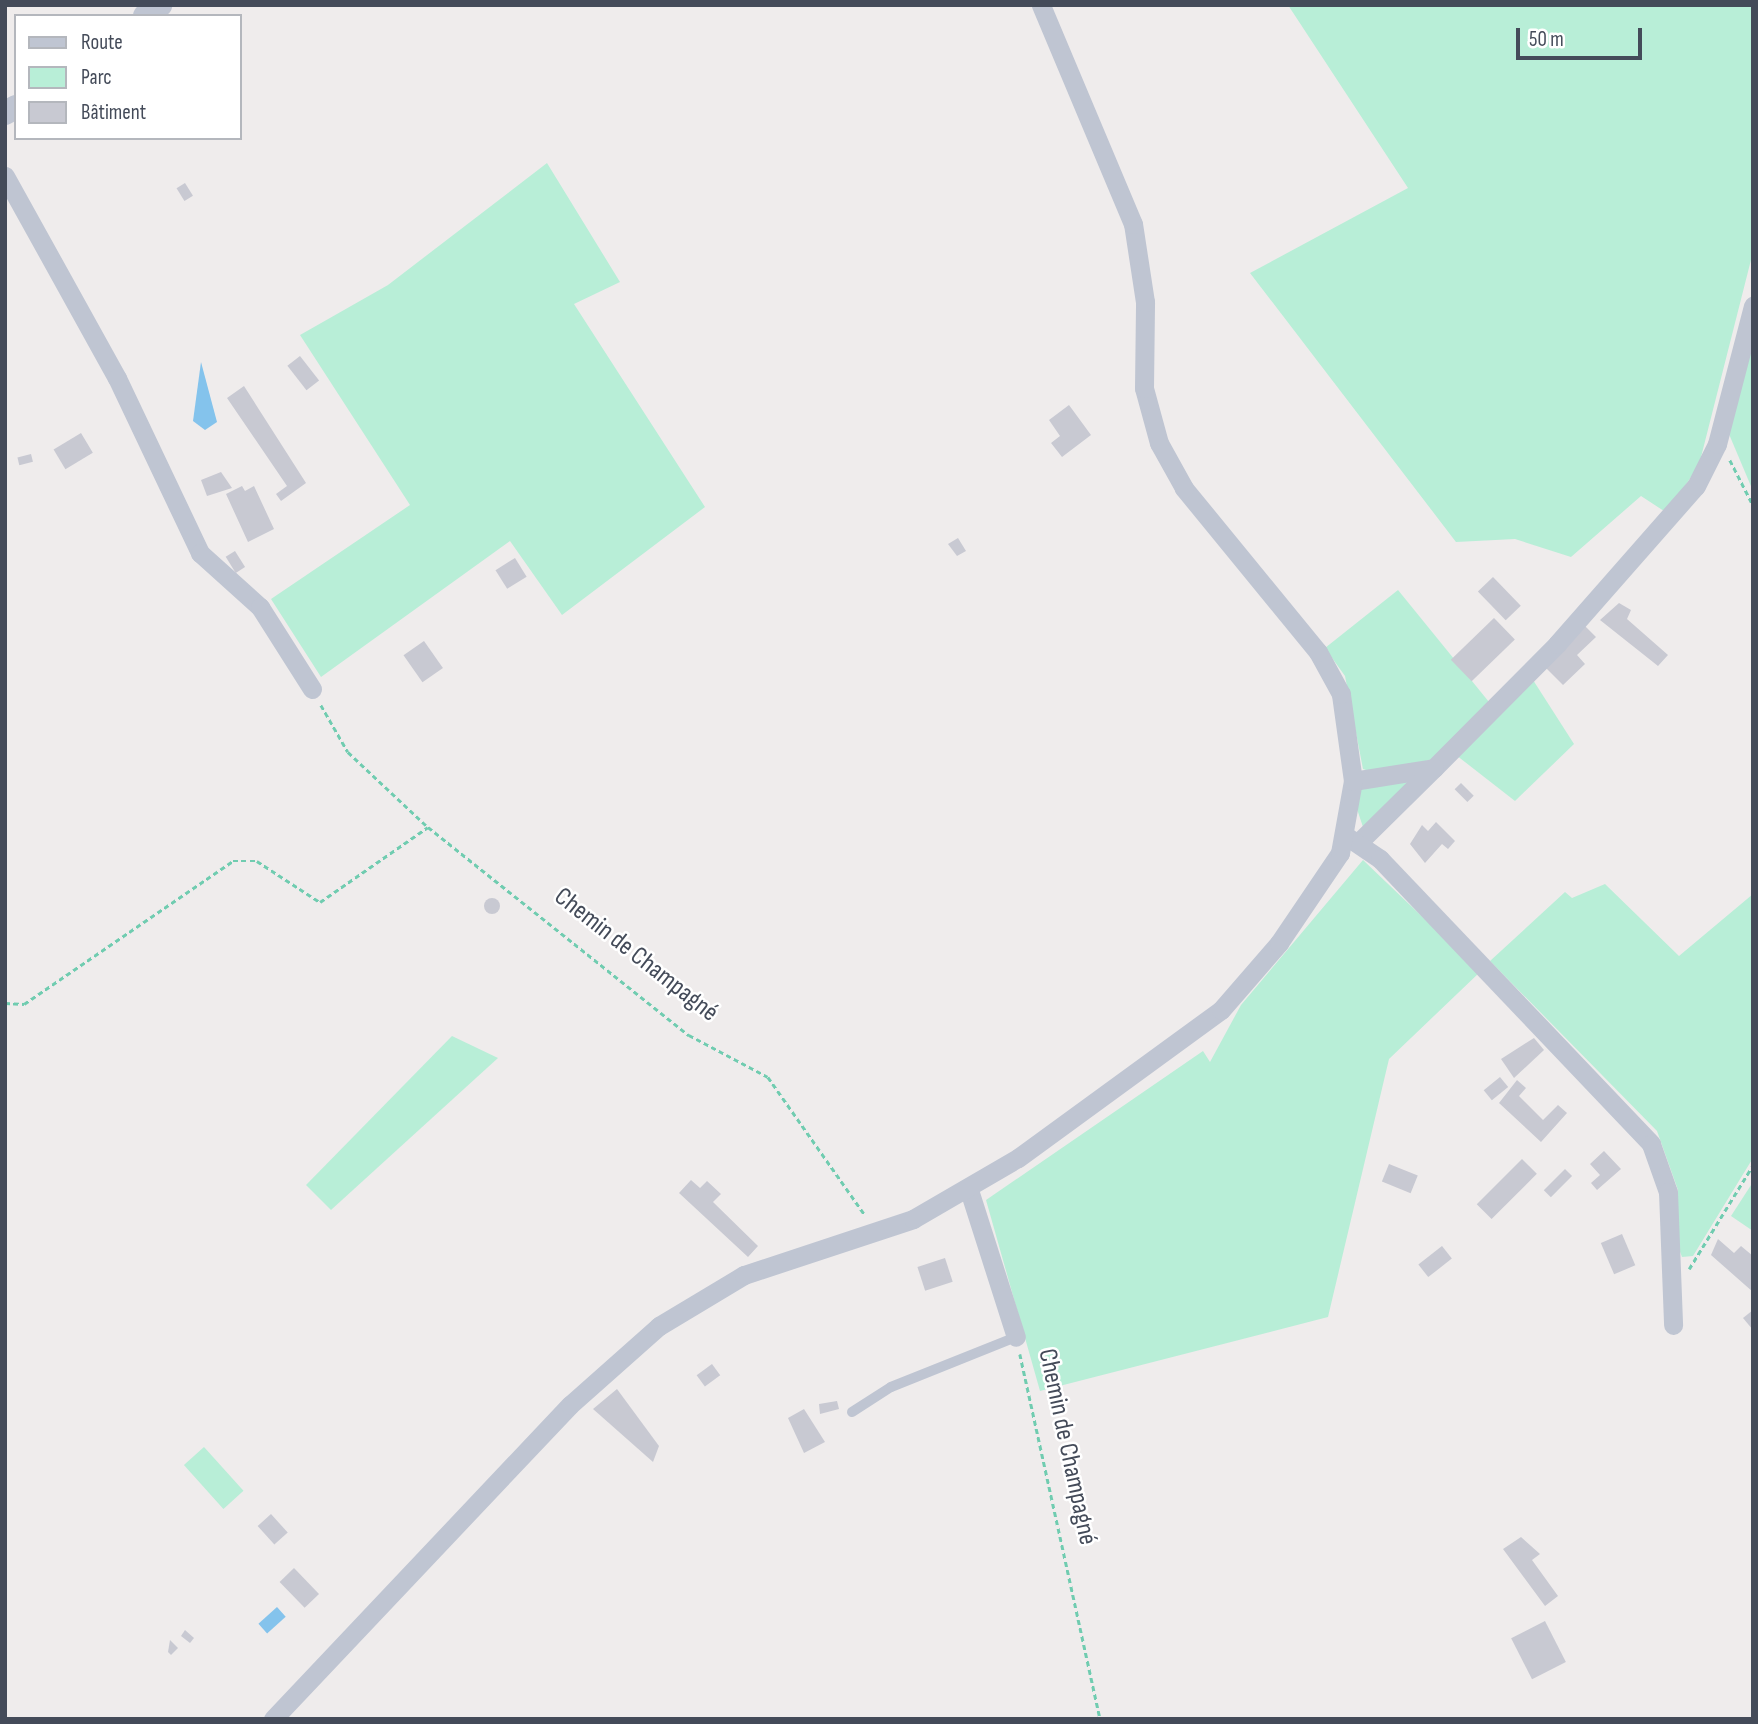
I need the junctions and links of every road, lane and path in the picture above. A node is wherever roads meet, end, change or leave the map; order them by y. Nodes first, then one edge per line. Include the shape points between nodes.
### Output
1 (1041, 5) edge
2 (5, 176) edge
3 (1753, 306) edge
4 (1717, 444) junction
5 (1753, 505) edge
6 (312, 689) joint
7 (1434, 768) junction
8 (1353, 781) junction
9 (428, 827) junction
10 (1353, 839) junction
11 (5, 1003) edge
12 (1753, 1165) edge
13 (970, 1190) junction
14 (879, 1231) junction
15 (1674, 1278) junction
16 (1673, 1325) dead end
17 (1016, 1337) junction
18 (852, 1412) dead end
19 (274, 1719) edge
20 (1100, 1719) edge

1 - 8 street via 1133,224 1145,302 1144,388 1159,443 1184,488 1330,670 1348,720
2 - 6 street via 117,378 200,552 260,607
3 - 4 street
4 - 5 path
4 - 7 street via 1696,486 1665,524
6 - 9 path, Chemin de Champagné via 348,752
7 - 8 street
7 - 10 street
8 - 10 street
9 - 11 path via 320,902 257,861 233,862 24,1004
9 - 14 path, Chemin de Champagné via 689,1035 768,1077
10 - 13 street via 1303,911 1221,1010
10 - 15 street via 1651,1144 1668,1192
12 - 15 path via 1697,1264
13 - 14 street
13 - 17 street, Chemin de Champagné
14 - 19 street via 744,1275 659,1326 570,1405
15 - 16 street
17 - 18 lane via 891,1387
17 - 20 path, Chemin de Champagné

